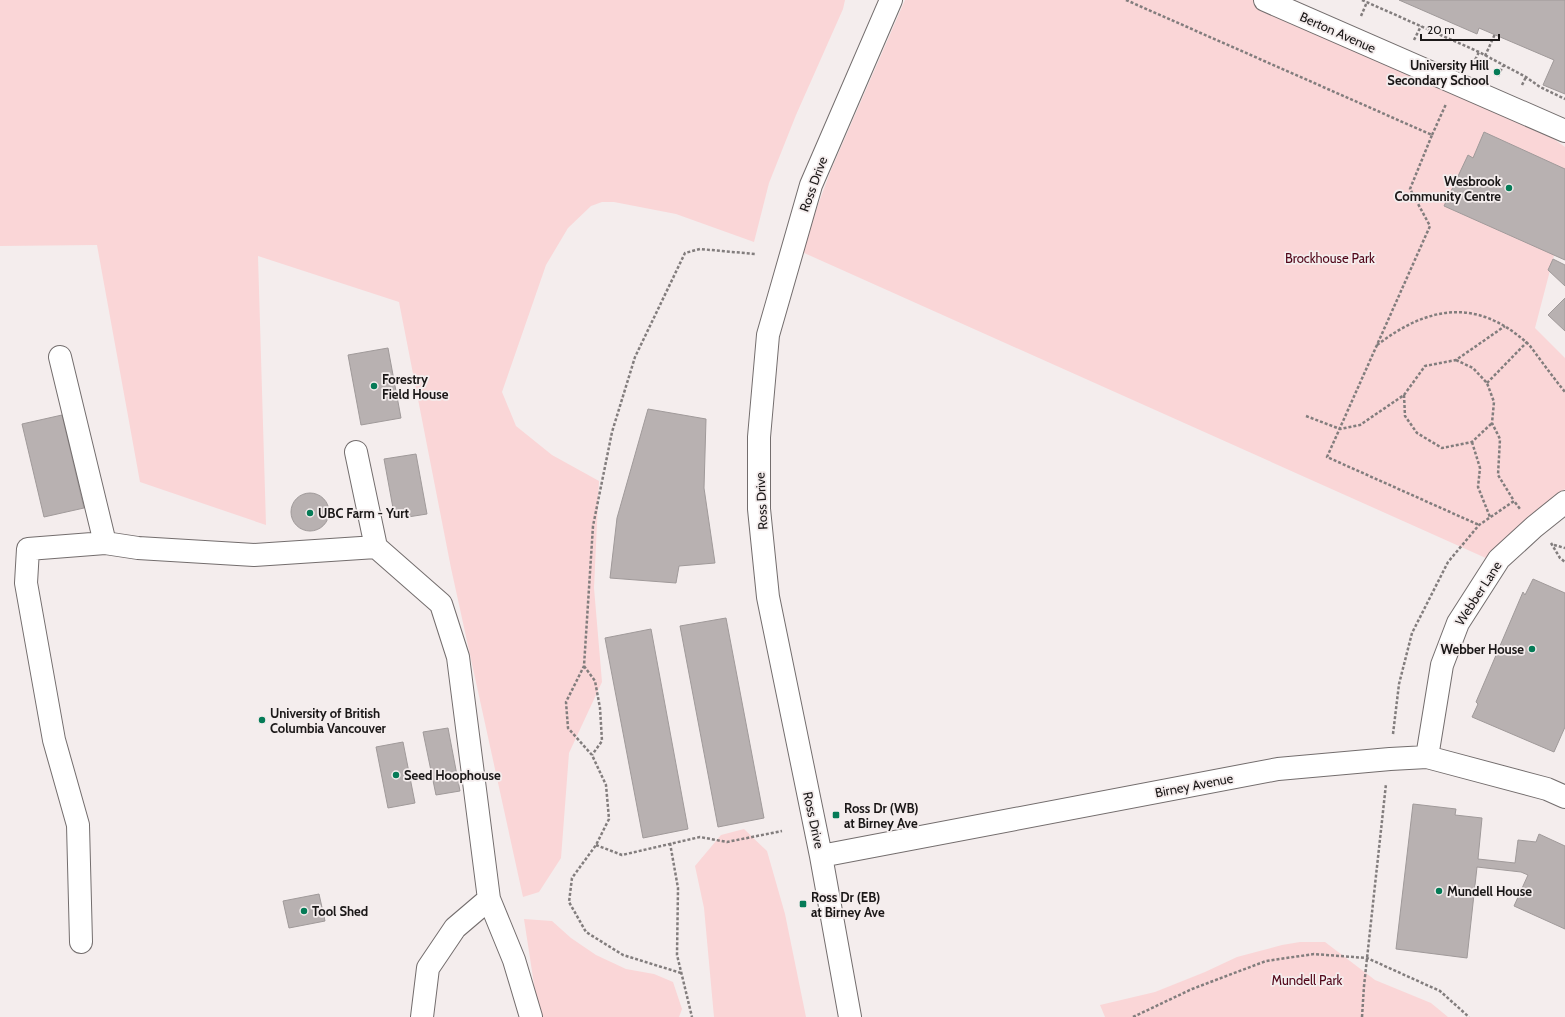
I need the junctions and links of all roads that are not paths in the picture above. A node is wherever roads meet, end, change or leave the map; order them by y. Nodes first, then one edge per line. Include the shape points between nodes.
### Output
1 (891, 0) edge
2 (1264, 0) edge
3 (1565, 131) edge
4 (60, 357) dead end
5 (356, 452) dead end
6 (1565, 502) edge
7 (105, 544) junction
8 (376, 547) junction
9 (1427, 757) junction
10 (1565, 797) edge
11 (821, 856) junction
12 (489, 899) junction
13 (81, 942) dead end
14 (422, 1017) edge
15 (531, 1017) edge
16 (850, 1017) edge

1 - 11 street, Ross Drive via 811,185 768,335 759,437 760,509 768,597
2 - 3 street, Berton Avenue
4 - 7 street
5 - 8 street
6 - 9 street, Webber Lane via 1500,559 1458,623 1442,665
7 - 8 street via 254,555
7 - 13 street via 28,549 26,583 54,740 78,825
8 - 12 street via 441,604 458,657
9 - 10 street, Birney Avenue via 1547,789
9 - 11 street, Birney Avenue via 1278,769
11 - 16 street, Ross Drive
12 - 14 street via 455,928 428,968
12 - 15 street via 514,960

